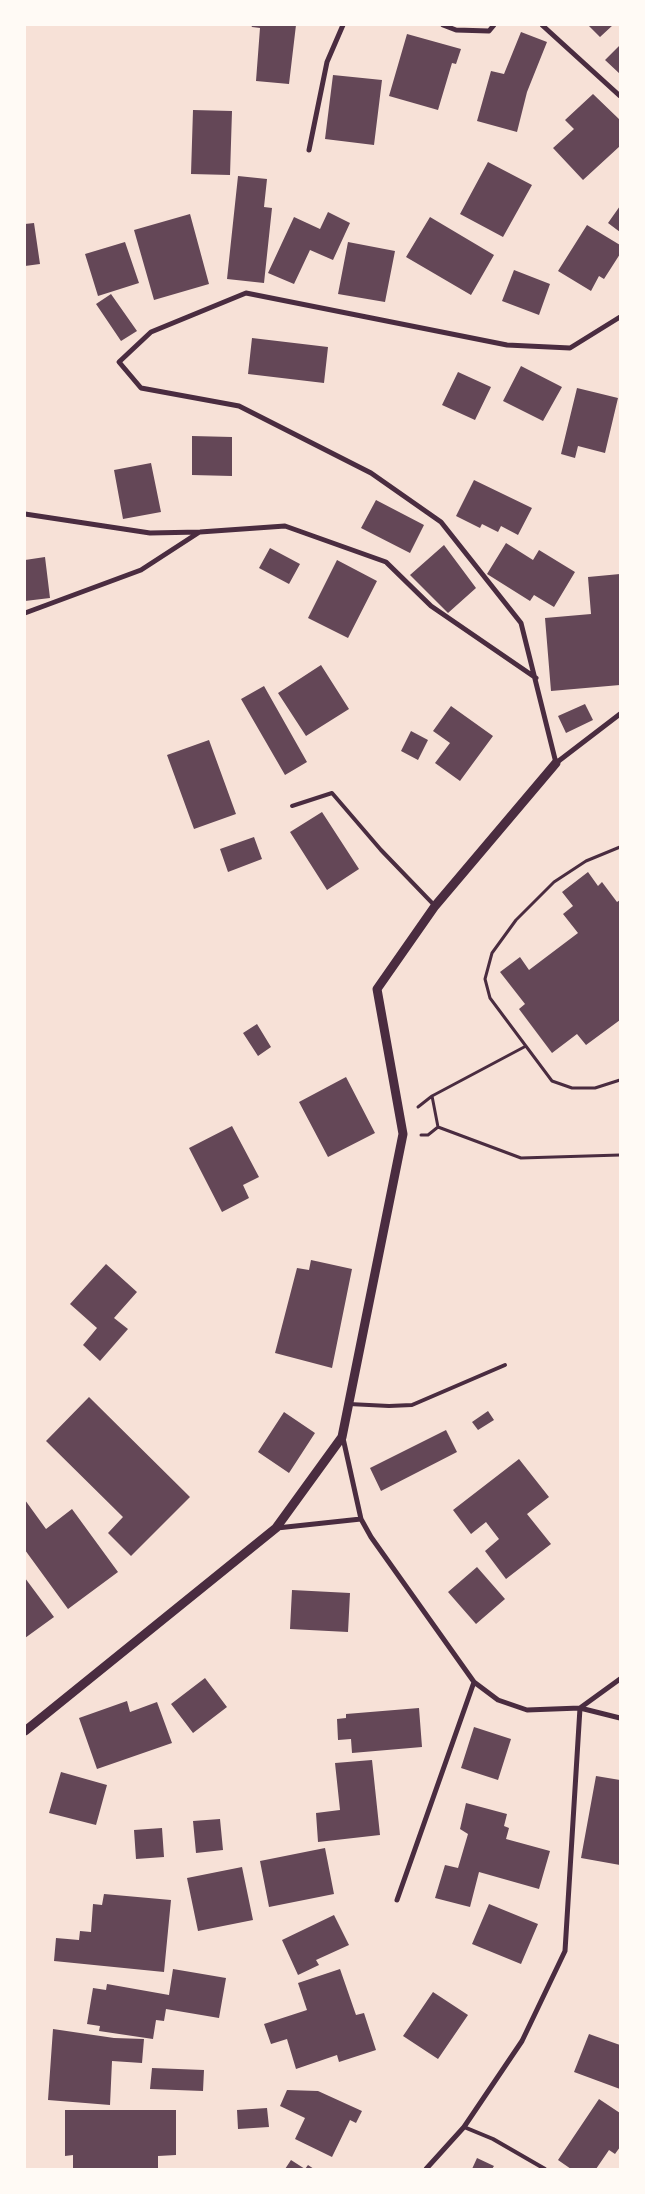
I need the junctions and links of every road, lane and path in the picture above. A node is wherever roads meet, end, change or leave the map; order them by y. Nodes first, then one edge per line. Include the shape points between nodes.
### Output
1 (343, 25) edge
2 (443, 25) edge
3 (494, 25) edge
4 (542, 25) edge
5 (620, 96) edge
6 (309, 150) dead end
7 (620, 317) edge
8 (25, 514) edge
9 (200, 532) junction
10 (25, 614) edge
11 (537, 678) junction
12 (620, 714) edge
13 (556, 762) junction
14 (292, 806) dead end
15 (620, 847) edge
16 (435, 906) junction
17 (526, 1046) junction
18 (620, 1080) edge
19 (432, 1096) junction
20 (400, 1118) junction
21 (620, 1155) edge
22 (505, 1365) dead end
23 (349, 1404) junction
24 (342, 1437) junction
25 (361, 1520) junction
26 (276, 1528) junction
27 (620, 1679) edge
28 (474, 1682) junction
29 (580, 1708) junction
30 (620, 1718) edge
31 (25, 1731) edge
32 (397, 1900) dead end
33 (464, 2127) junction
34 (426, 2169) edge
35 (545, 2169) edge

1 - 6 street via 327,62
2 - 3 street via 456,30 489,31
4 - 5 street
7 - 11 street via 570,348 508,345 246,293 151,332 119,362 141,388 239,406 371,473 441,522 522,623
8 - 9 street via 150,533
9 - 10 street via 141,570
9 - 11 street via 285,526 386,562 431,606
11 - 13 street
12 - 13 street
13 - 16 street
14 - 16 lane via 332,793
15 - 17 path via 586,860 554,882 516,920 492,954 484,979 490,998
16 - 20 street via 377,989
17 - 18 path via 552,1081 572,1088 595,1088
17 - 19 path
19 - 20 path
19 - 21 path via 438,1127 521,1158
20 - 23 street via 403,1134
22 - 23 lane via 412,1404
23 - 24 street
24 - 25 street
24 - 26 street
25 - 26 street
25 - 28 street
26 - 31 street
27 - 29 street
28 - 29 street via 498,1700 527,1710
28 - 32 street
29 - 30 street
29 - 33 street via 565,1951 522,2042
33 - 34 street
33 - 35 lane via 493,2139

